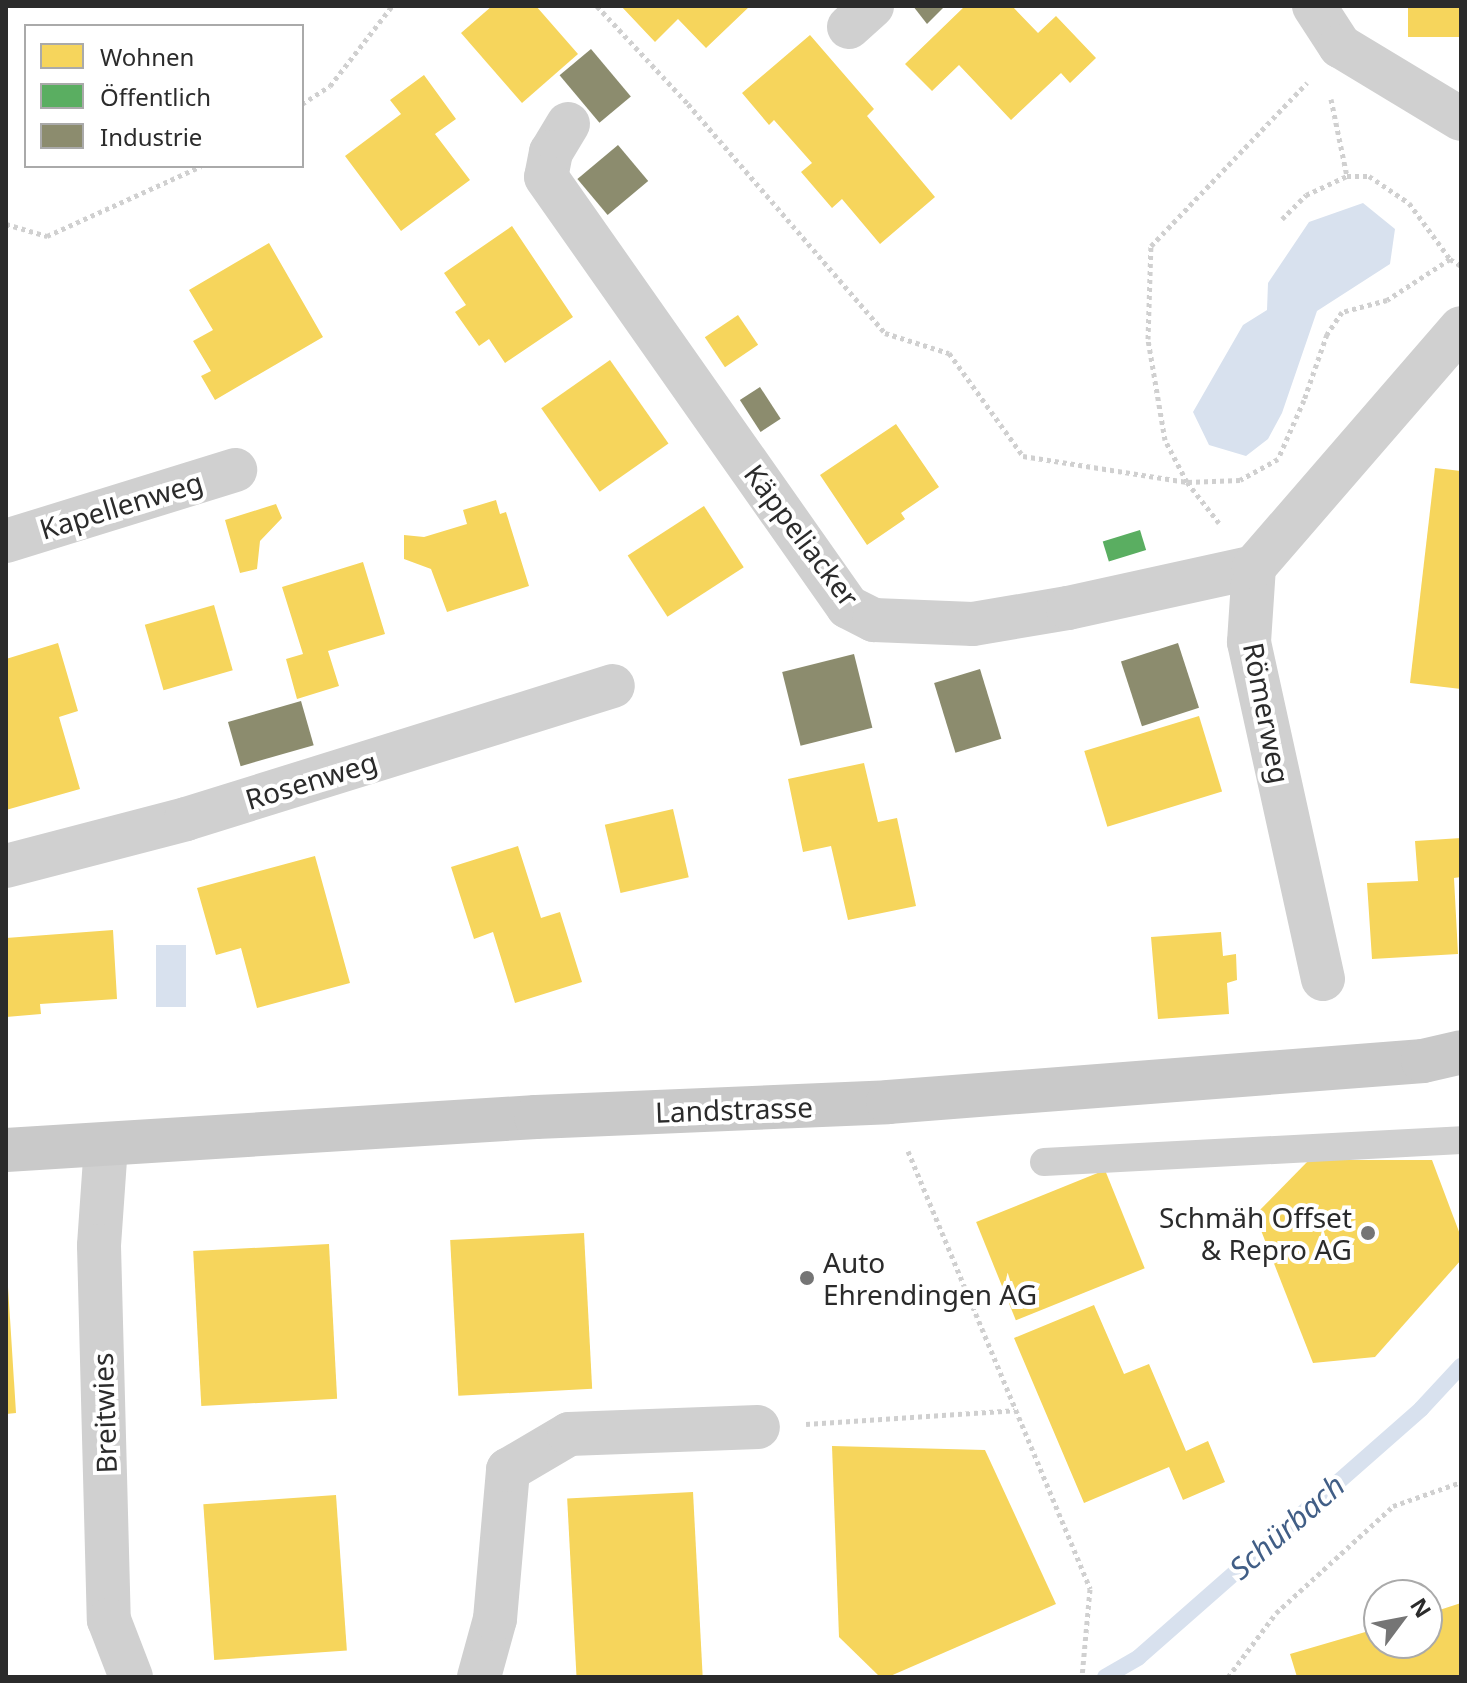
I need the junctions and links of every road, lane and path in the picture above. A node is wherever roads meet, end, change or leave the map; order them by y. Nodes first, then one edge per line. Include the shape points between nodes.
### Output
1 (392, 6) edge
2 (597, 6) edge
3 (1314, 6) edge
4 (1327, 62) junction
5 (304, 103) edge
6 (1461, 119) edge
7 (568, 124) dead end
8 (197, 168) edge
9 (1347, 176) junction
10 (1282, 219) dead end
11 (6, 224) edge
12 (1450, 259) junction
13 (1461, 266) edge
14 (1461, 328) edge
15 (235, 470) dead end
16 (1187, 482) junction
17 (6, 541) edge
18 (1254, 567) junction
19 (613, 686) dead end
20 (6, 866) edge
21 (1323, 979) dead end
22 (1461, 1052) edge
23 (888, 1102) junction
24 (1461, 1140) edge
25 (106, 1145) junction
26 (6, 1150) edge
27 (1044, 1162) dead end
28 (1015, 1410) junction
29 (758, 1427) joint
30 (1461, 1482) edge
31 (131, 1677) edge
32 (479, 1677) edge
33 (1082, 1677) edge
34 (1228, 1677) edge

1 - 5 path via 330,86
2 - 16 path via 885,333 949,353 1023,456
3 - 4 street
4 - 6 street
4 - 9 path via 1333,124
4 - 16 path via 1151,246 1148,339 1165,440
7 - 18 street, Käppeliacker via 551,152 546,177 848,607 874,620 973,624
8 - 11 path via 47,236
9 - 10 path via 1306,195
9 - 12 path via 1369,176 1409,203
12 - 13 path
12 - 16 path via 1387,300 1342,312 1327,334 1278,459 1240,480
14 - 18 street
15 - 17 street, Kapellenweg
16 - 18 path
18 - 21 street, Römerweg via 1249,642
19 - 20 street, Rosenweg via 186,819
22 - 23 main road, Landstrasse via 1423,1061
23 - 25 main road, Landstrasse via 536,1117
23 - 28 path
24 - 27 lane
25 - 26 main road, Landstrasse
25 - 31 street, Breitwies via 99,1246 109,1620
28 - 29 path
28 - 33 path via 1090,1589
29 - 32 street via 569,1434 508,1470 495,1619
30 - 34 path via 1393,1506 1276,1613

